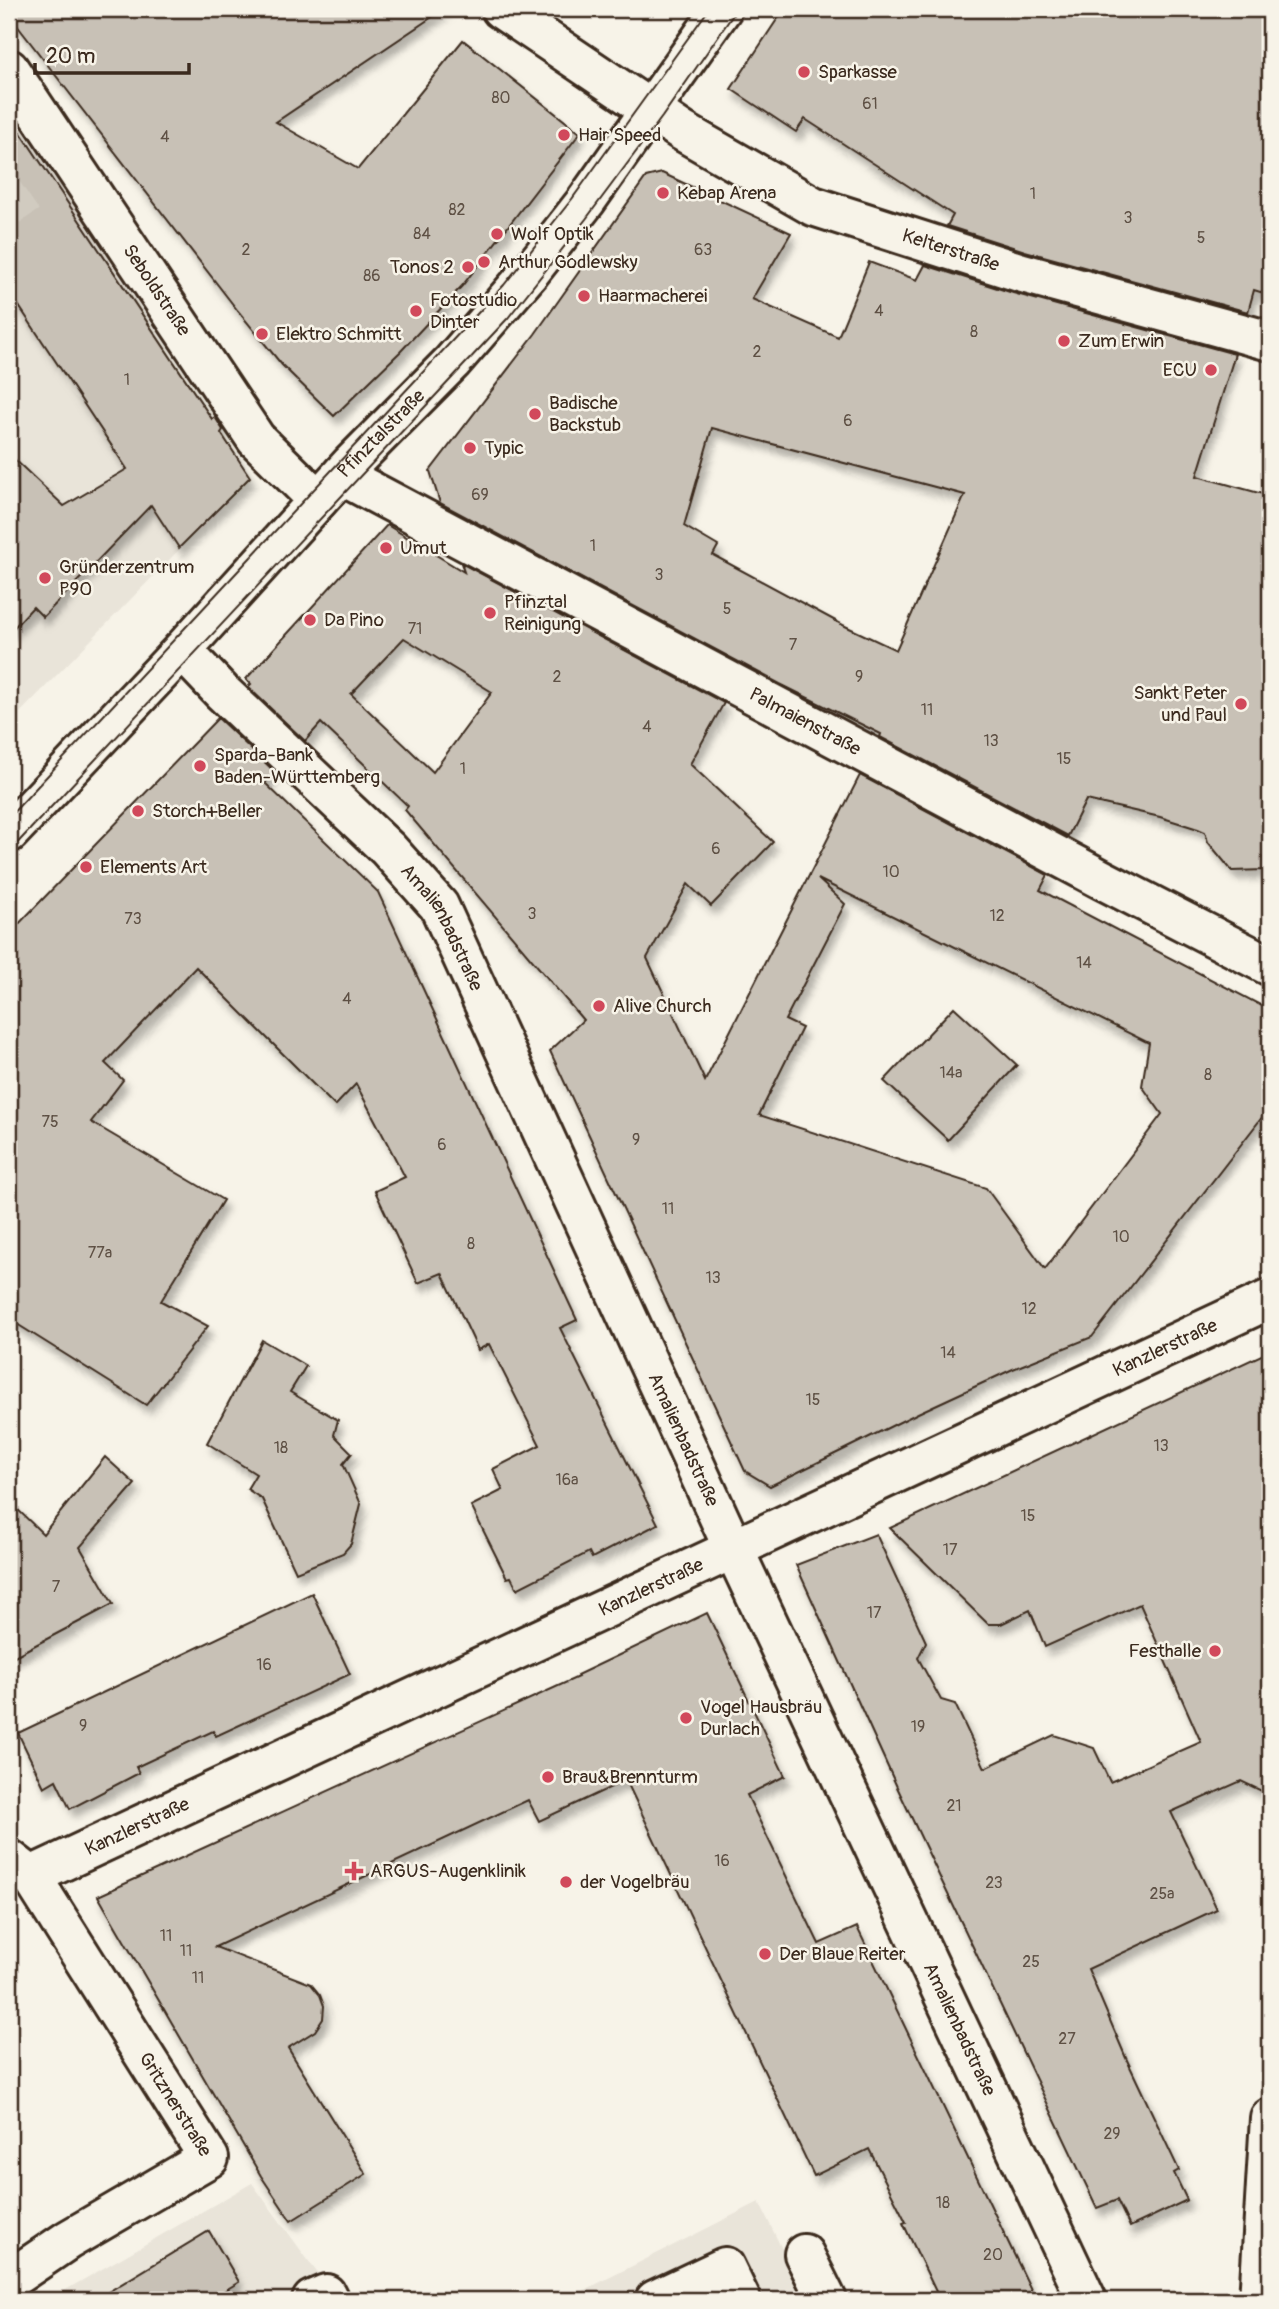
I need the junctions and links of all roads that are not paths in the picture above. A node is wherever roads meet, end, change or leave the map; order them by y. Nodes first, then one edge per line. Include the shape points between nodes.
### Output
1 (501, 9) edge
2 (722, 9) edge
3 (9, 69) edge
4 (652, 111) junction
5 (1270, 341) edge
6 (331, 486) junction
7 (182, 650) junction
8 (9, 833) edge
9 (1270, 966) edge
10 (1270, 1299) edge
11 (733, 1548) junction
12 (20, 1867) edge
13 (1270, 2118) edge
14 (804, 2254) dead end
15 (9, 2280) edge
16 (312, 2300) edge
17 (329, 2300) edge
18 (655, 2300) edge
19 (741, 2300) edge
20 (827, 2300) edge
21 (1087, 2300) edge
22 (1259, 2300) edge

1 - 4 street, Kelterstraße
2 - 4 street, Pfinztalstraße
3 - 6 street, Seboldstraße via 256,439
4 - 5 street, Kelterstraße via 813,206 1018,272
4 - 6 street, Pfinztalstraße via 531,271 452,362
6 - 7 street, Pfinztalstraße
6 - 9 street, Palmaienstraße via 355,482
7 - 8 street, Pfinztalstraße
7 - 11 street, Amalienbadstraße via 388,849 439,906
10 - 11 street, Kanzlerstraße
11 - 12 street, Kanzlerstraße
11 - 21 street, Amalienbadstraße
12 - 15 street, Gritznerstraße via 209,2158
13 - 22 street
14 - 20 street
16 - 17 street via 326,2294
18 - 19 street via 725,2267

